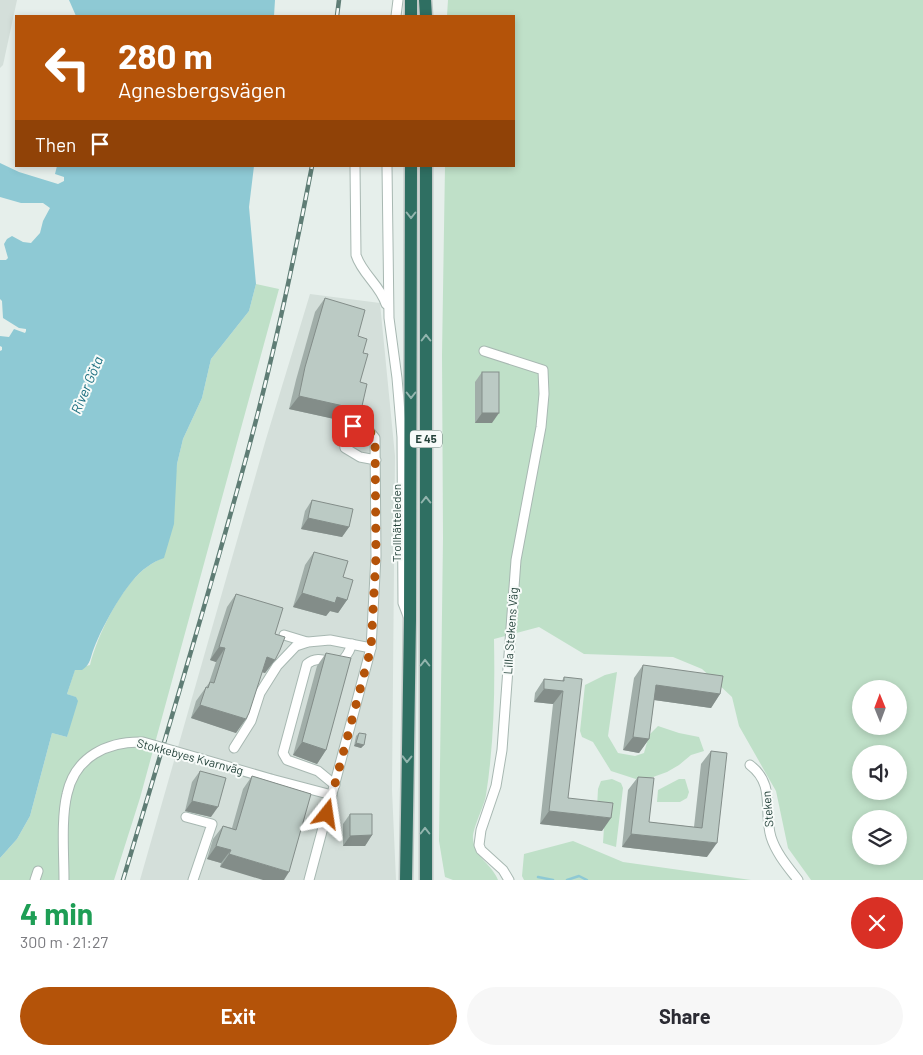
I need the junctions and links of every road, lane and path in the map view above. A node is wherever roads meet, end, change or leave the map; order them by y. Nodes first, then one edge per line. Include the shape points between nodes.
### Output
1 (398, 0) edge
2 (411, 0) edge
3 (426, 0) edge
4 (396, 15) edge
5 (411, 15) edge
6 (426, 15) edge
7 (355, 167) edge
8 (387, 167) edge
9 (411, 167) edge
10 (426, 167) edge
11 (389, 318) junction
12 (484, 351) dead end
13 (376, 460) dead end
14 (410, 620) junction
15 (284, 635) edge
16 (308, 642) junction
17 (352, 644) junction
18 (371, 648) junction
19 (234, 748) dead end
20 (750, 765) dead end
21 (335, 785) junction
22 (332, 795) junction
23 (186, 817) dead end
24 (64, 880) edge
25 (193, 880) edge
26 (309, 880) edge
27 (406, 880) edge
28 (426, 880) edge
29 (509, 880) edge
30 (798, 880) edge

1 - 4 street
2 - 5 highway
3 - 6 highway
7 - 11 street via 356,255 383,295
8 - 11 street
9 -> 14 highway, Trollhätteleden / E 45
28 -> 10 highway, E 45
11 - 14 street via 402,437 403,603
12 - 29 street, Lilla Stekens Väg via 543,370 541,427 516,560 502,750 496,786 479,837 481,850
13 - 18 street via 376,556
14 -> 27 highway, Trollhätteleden / E 45
15 - 16 street
16 - 17 street via 330,640
16 - 19 street via 296,646 277,666 260,693 251,721
17 - 18 street
17 - 21 street via 344,660 336,663 318,659 307,664 283,753 287,760 318,771
18 - 21 street
20 - 30 street, Steken via 757,770 767,791 769,828 774,845
21 - 22 street
22 - 24 street, Stokkebyes Kvarnväg, bridge via 143,742 123,742 100,750 75,774 67,794
22 - 26 street via 317,869
23 - 25 street via 212,824

